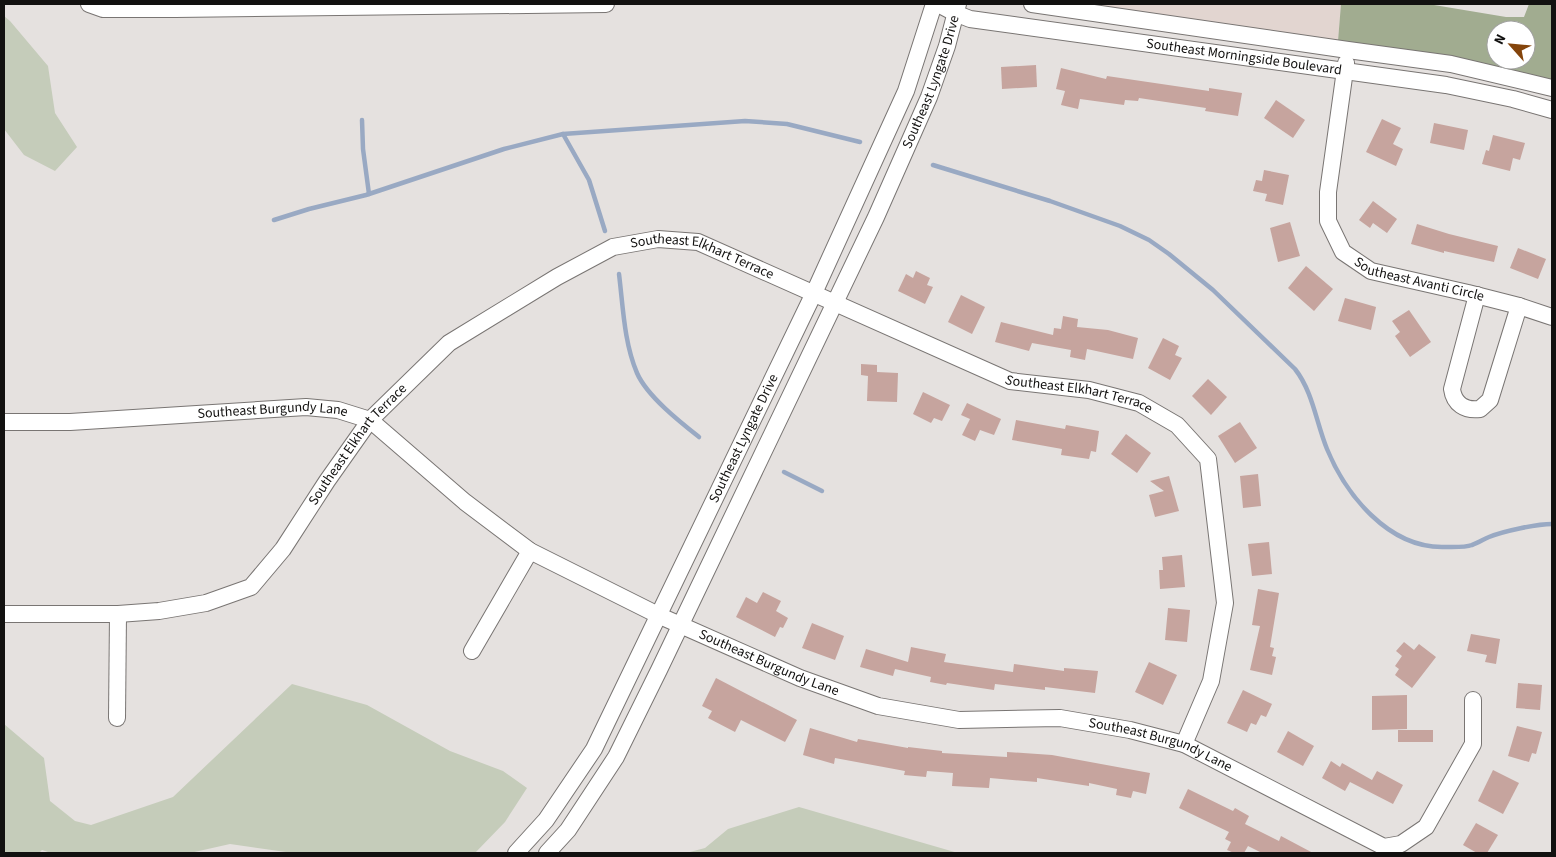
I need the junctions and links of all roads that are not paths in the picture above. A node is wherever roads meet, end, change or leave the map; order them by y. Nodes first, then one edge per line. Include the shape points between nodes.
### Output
1 (89, 4) edge
2 (606, 4) edge
3 (934, 4) edge
4 (938, 4) edge
5 (1032, 4) edge
6 (956, 9) edge
7 (1152, 22) junction
8 (1148, 44) junction
9 (1348, 50) junction
10 (1344, 72) junction
11 (1552, 88) edge
12 (1552, 110) edge
13 (814, 293) junction
14 (1477, 295) junction
15 (835, 303) junction
16 (1519, 306) junction
17 (1552, 317) edge
18 (370, 420) junction
19 (4, 422) edge
20 (530, 551) junction
21 (4, 614) edge
22 (118, 614) junction
23 (660, 616) junction
24 (681, 625) junction
25 (472, 651) dead end
26 (1473, 700) dead end
27 (117, 718) dead end
28 (1184, 744) junction
29 (516, 853) edge
30 (547, 853) edge

1 - 2 street via 103,9
3 - 13 street, Southeast Lyngate Drive via 906,91
4 - 6 street, Southeast Morningside Boulevard
5 - 7 street, Southeast Morningside Boulevard
6 - 8 street, Southeast Morningside Boulevard via 970,19
6 - 15 street, Southeast Lyngate Drive via 929,97
7 - 8 street
7 - 9 street, Southeast Morningside Boulevard
8 - 10 street, Southeast Morningside Boulevard
9 - 10 street, Southeast Avanti Circle
9 - 11 street, Southeast Morningside Boulevard via 1451,64
10 - 12 street, Southeast Morningside Boulevard via 1446,85
10 - 14 street, Southeast Avanti Circle via 1328,192 1328,221 1343,252 1370,271
13 - 15 street, Southeast Elkhart Terrace
13 - 18 street, Southeast Elkhart Terrace via 698,242 658,239 613,247 449,343
13 - 23 street, Southeast Lyngate Drive
14 - 16 street, Southeast Avanti Circle
14 - 16 street via 1452,389 1453,398 1467,408 1480,409 1490,400
15 - 24 street, Southeast Lyngate Drive
15 - 28 street, Southeast Elkhart Terrace via 1010,381 1089,390 1139,403 1177,425 1208,459 1225,603 1212,681
16 - 17 street, Southeast Avanti Circle
18 - 19 street, Southeast Burgundy Lane via 338,410 306,406 70,422
18 - 20 street, Southeast Burgundy Lane via 465,502
18 - 22 street, Southeast Elkhart Terrace via 284,548 251,587 206,603
20 - 23 street, Southeast Burgundy Lane
20 - 25 street
21 - 22 street, Southeast Elkhart Terrace
22 - 27 street
23 - 24 street, Southeast Burgundy Lane
23 - 29 street, Southeast Lyngate Drive via 594,750 546,820
24 - 28 street, Southeast Burgundy Lane via 800,678 878,706 959,720 1060,718 1130,730
24 - 30 street, Southeast Lyngate Drive via 616,757 568,830
26 - 28 street, Southeast Burgundy Lane via 1473,744 1426,827 1401,844 1384,847

